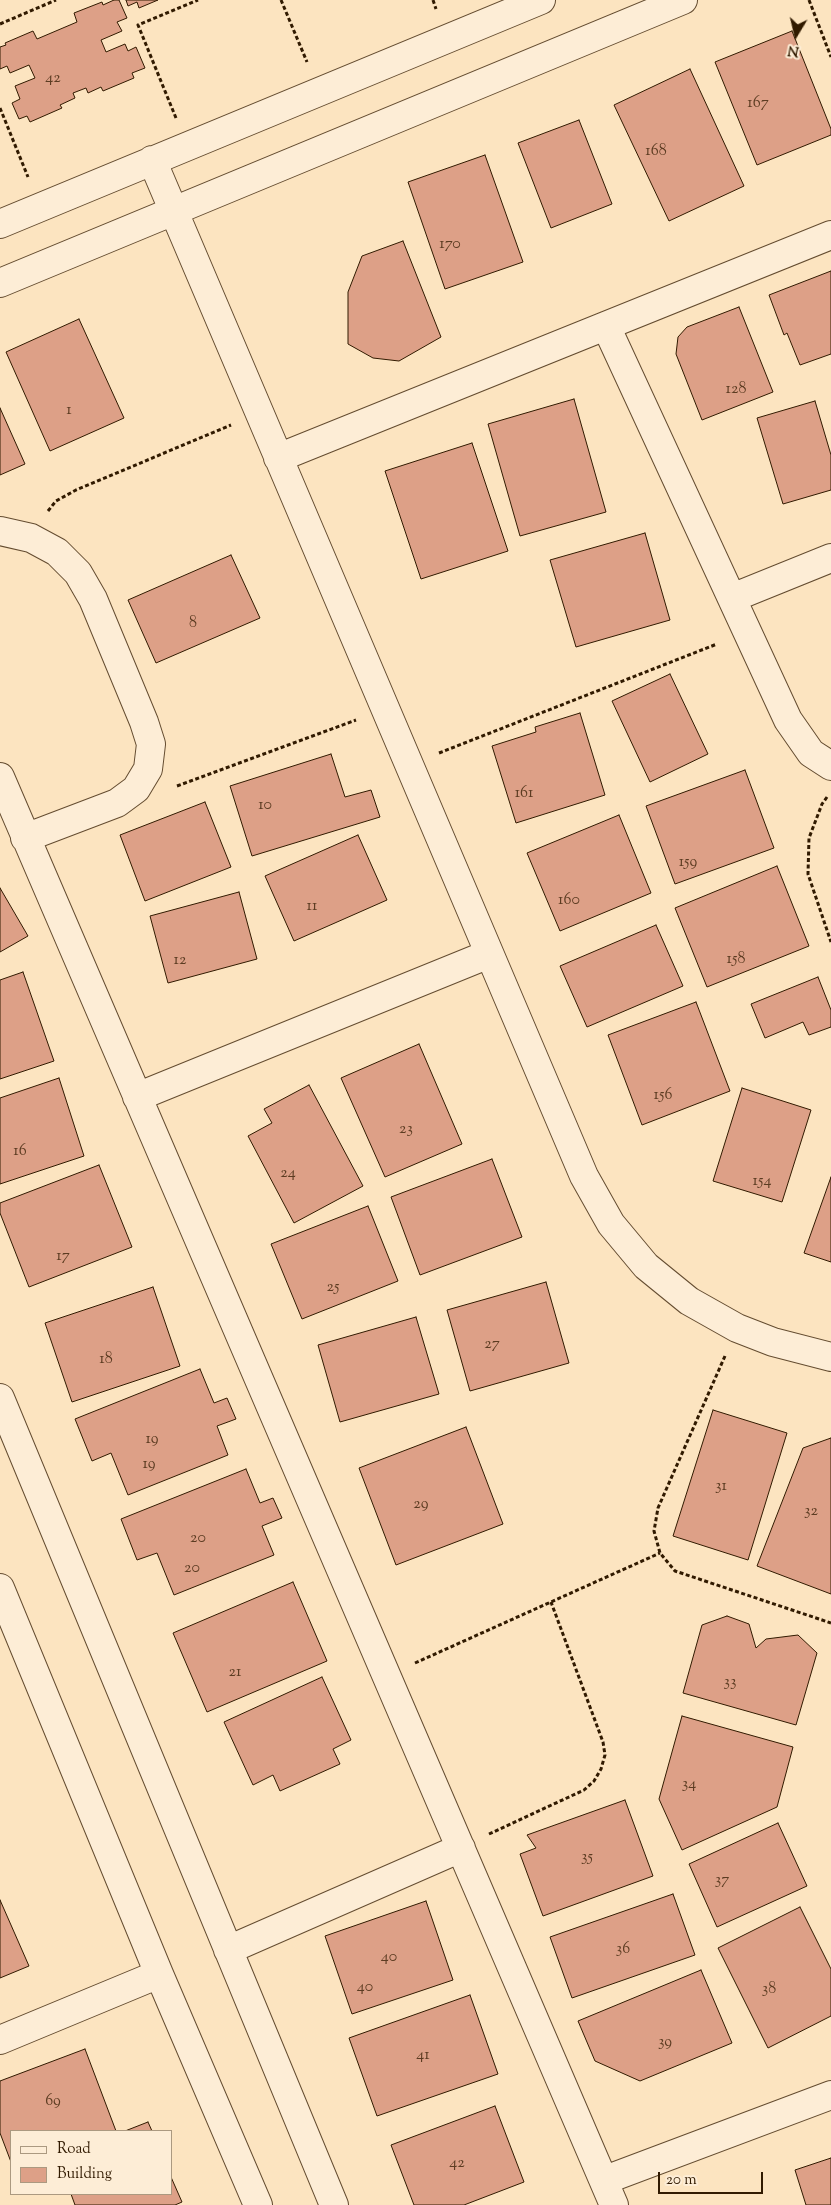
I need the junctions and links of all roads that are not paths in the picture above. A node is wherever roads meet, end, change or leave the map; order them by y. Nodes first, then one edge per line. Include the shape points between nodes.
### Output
1 (541, 0) edge
2 (683, 0) edge
3 (152, 160) junction
4 (174, 212) junction
5 (0, 224) edge
6 (831, 235) edge
7 (0, 283) edge
8 (606, 326) junction
9 (278, 458) junction
10 (0, 531) edge
11 (831, 558) edge
12 (732, 598) junction
13 (831, 766) edge
14 (0, 777) edge
15 (25, 838) junction
16 (489, 954) junction
17 (137, 1097) junction
18 (831, 1358) edge
19 (0, 1398) edge
20 (0, 1588) edge
21 (461, 1848) junction
22 (228, 1950) junction
23 (159, 1974) junction
24 (0, 2040) edge
25 (831, 2095) edge
26 (609, 2193) edge
27 (258, 2205) edge
28 (334, 2205) edge

1 - 3 street
2 - 4 street
3 - 4 street
3 - 5 street
4 - 7 street
4 - 9 street
6 - 8 street
8 - 9 street
8 - 12 street
9 - 16 street
10 - 15 street via 31,538 57,552 78,573 100,616 151,744 148,768 136,789 117,803
11 - 12 street
12 - 13 street via 788,720 811,753
14 - 15 street
15 - 17 street
16 - 17 street
16 - 18 street via 584,1176 611,1224 646,1266 689,1301 737,1328
17 - 21 street
19 - 22 street
20 - 23 street
21 - 22 street
21 - 26 street
22 - 28 street
23 - 24 street
23 - 27 street
25 - 26 street

